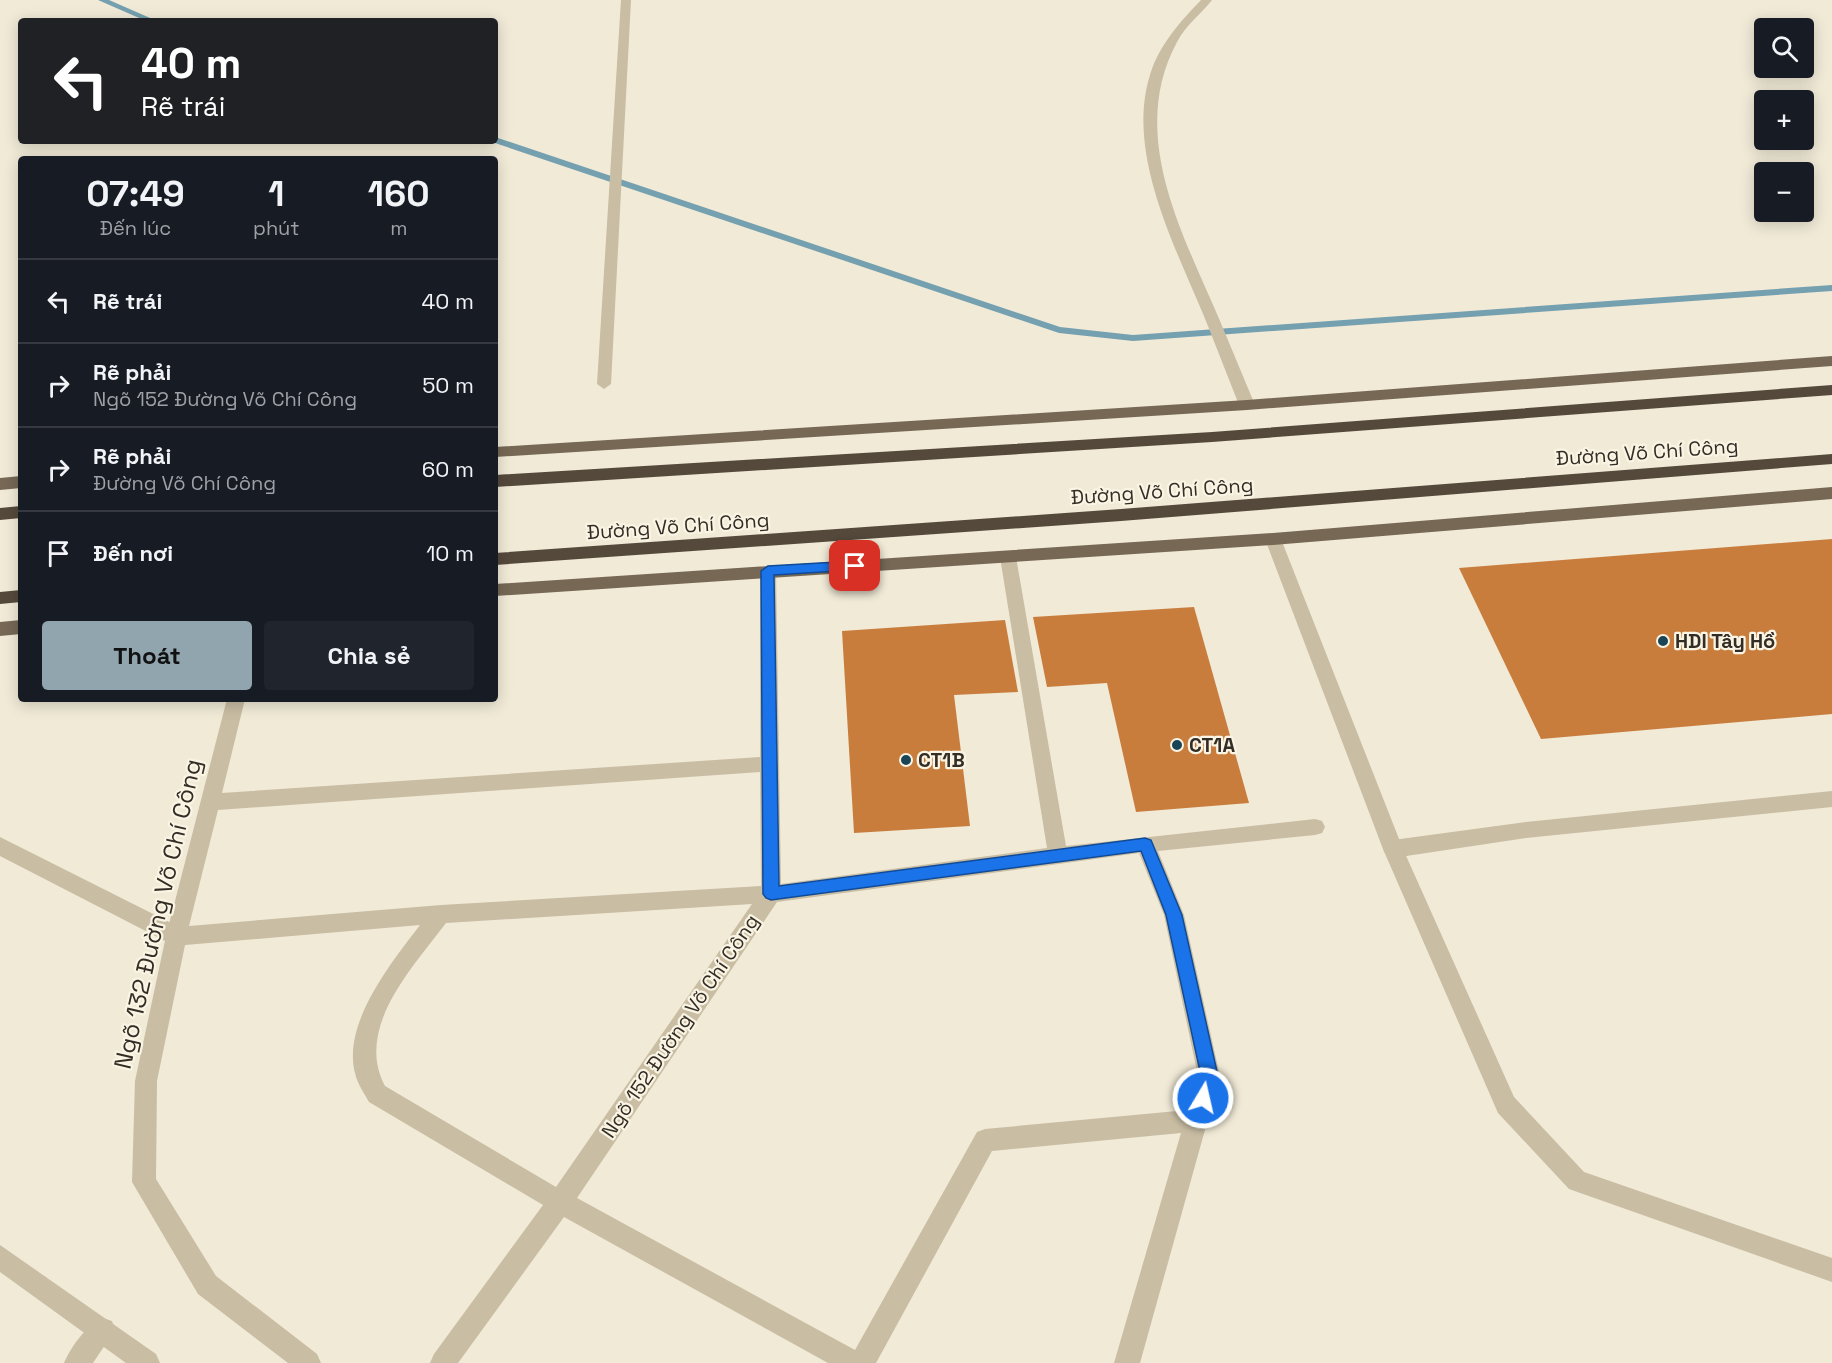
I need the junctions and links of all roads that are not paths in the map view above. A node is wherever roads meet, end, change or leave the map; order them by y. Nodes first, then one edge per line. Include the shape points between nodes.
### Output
1 (626, 0) edge
2 (1207, 0) edge
3 (1832, 361) edge
4 (604, 384) dead end
5 (1832, 390) edge
6 (1247, 405) junction
7 (498, 452) edge
8 (1832, 459) edge
9 (498, 481) edge
10 (18, 482) edge
11 (0, 484) edge
12 (1832, 493) edge
13 (18, 512) edge
14 (0, 514) edge
15 (1273, 539) junction
16 (1008, 557) junction
17 (498, 560) edge
18 (768, 571) junction
19 (498, 590) edge
20 (18, 596) edge
21 (0, 598) edge
22 (18, 627) edge
23 (0, 629) edge
24 (236, 702) edge
25 (770, 764) junction
26 (1832, 799) edge
27 (211, 802) junction
28 (1315, 827) dead end
29 (1145, 844) junction
30 (0, 846) edge
31 (1393, 849) junction
32 (1058, 856) junction
33 (771, 894) junction
34 (441, 914) junction
35 (176, 936) junction
36 (1197, 1120) junction
37 (560, 1202) junction
38 (0, 1257) edge
39 (1832, 1270) edge
40 (103, 1330) junction
41 (77, 1363) edge
42 (147, 1363) edge
43 (308, 1363) edge
44 (443, 1363) edge
45 (853, 1363) edge
46 (862, 1363) edge
47 (1127, 1363) edge

1 - 4 street
2 - 6 street via 1171,41 1157,69 1147,125 1164,199
3 - 6 main road
5 - 9 highway via 1212,437
6 - 7 main road
8 - 17 highway, Đường Võ Chí Công
10 - 11 main road
12 - 15 main road
13 - 14 highway
15 - 16 main road
15 - 31 street
16 - 18 main road
16 - 32 street
18 - 19 main road
18 - 25 street, Ngõ 152 Đường Võ Chí Công
20 - 21 highway
22 - 23 main road
24 - 27 street, Ngõ 132 Đường Võ Chí Công
25 - 27 street
25 - 33 street, Ngõ 152 Đường Võ Chí Công
26 - 31 street via 1526,830
27 - 35 street, Ngõ 132 Đường Võ Chí Công
28 - 29 street
29 - 32 street
29 - 36 street via 1174,915 1209,1076
30 - 35 street
31 - 39 street via 1506,1105 1577,1181
32 - 33 street
33 - 34 street
33 - 37 street, Ngõ 152 Đường Võ Chí Công
34 - 35 street
34 - 37 street via 382,992 365,1040 366,1076 377,1094
35 - 43 street, Ngõ 132 Đường Võ Chí Công via 146,1081 144,1182 207,1285
36 - 46 street via 985,1140
36 - 47 street
37 - 44 street, Ngõ 152 Đường Võ Chí Công
37 - 45 street
38 - 40 street
40 - 41 street
40 - 42 street

